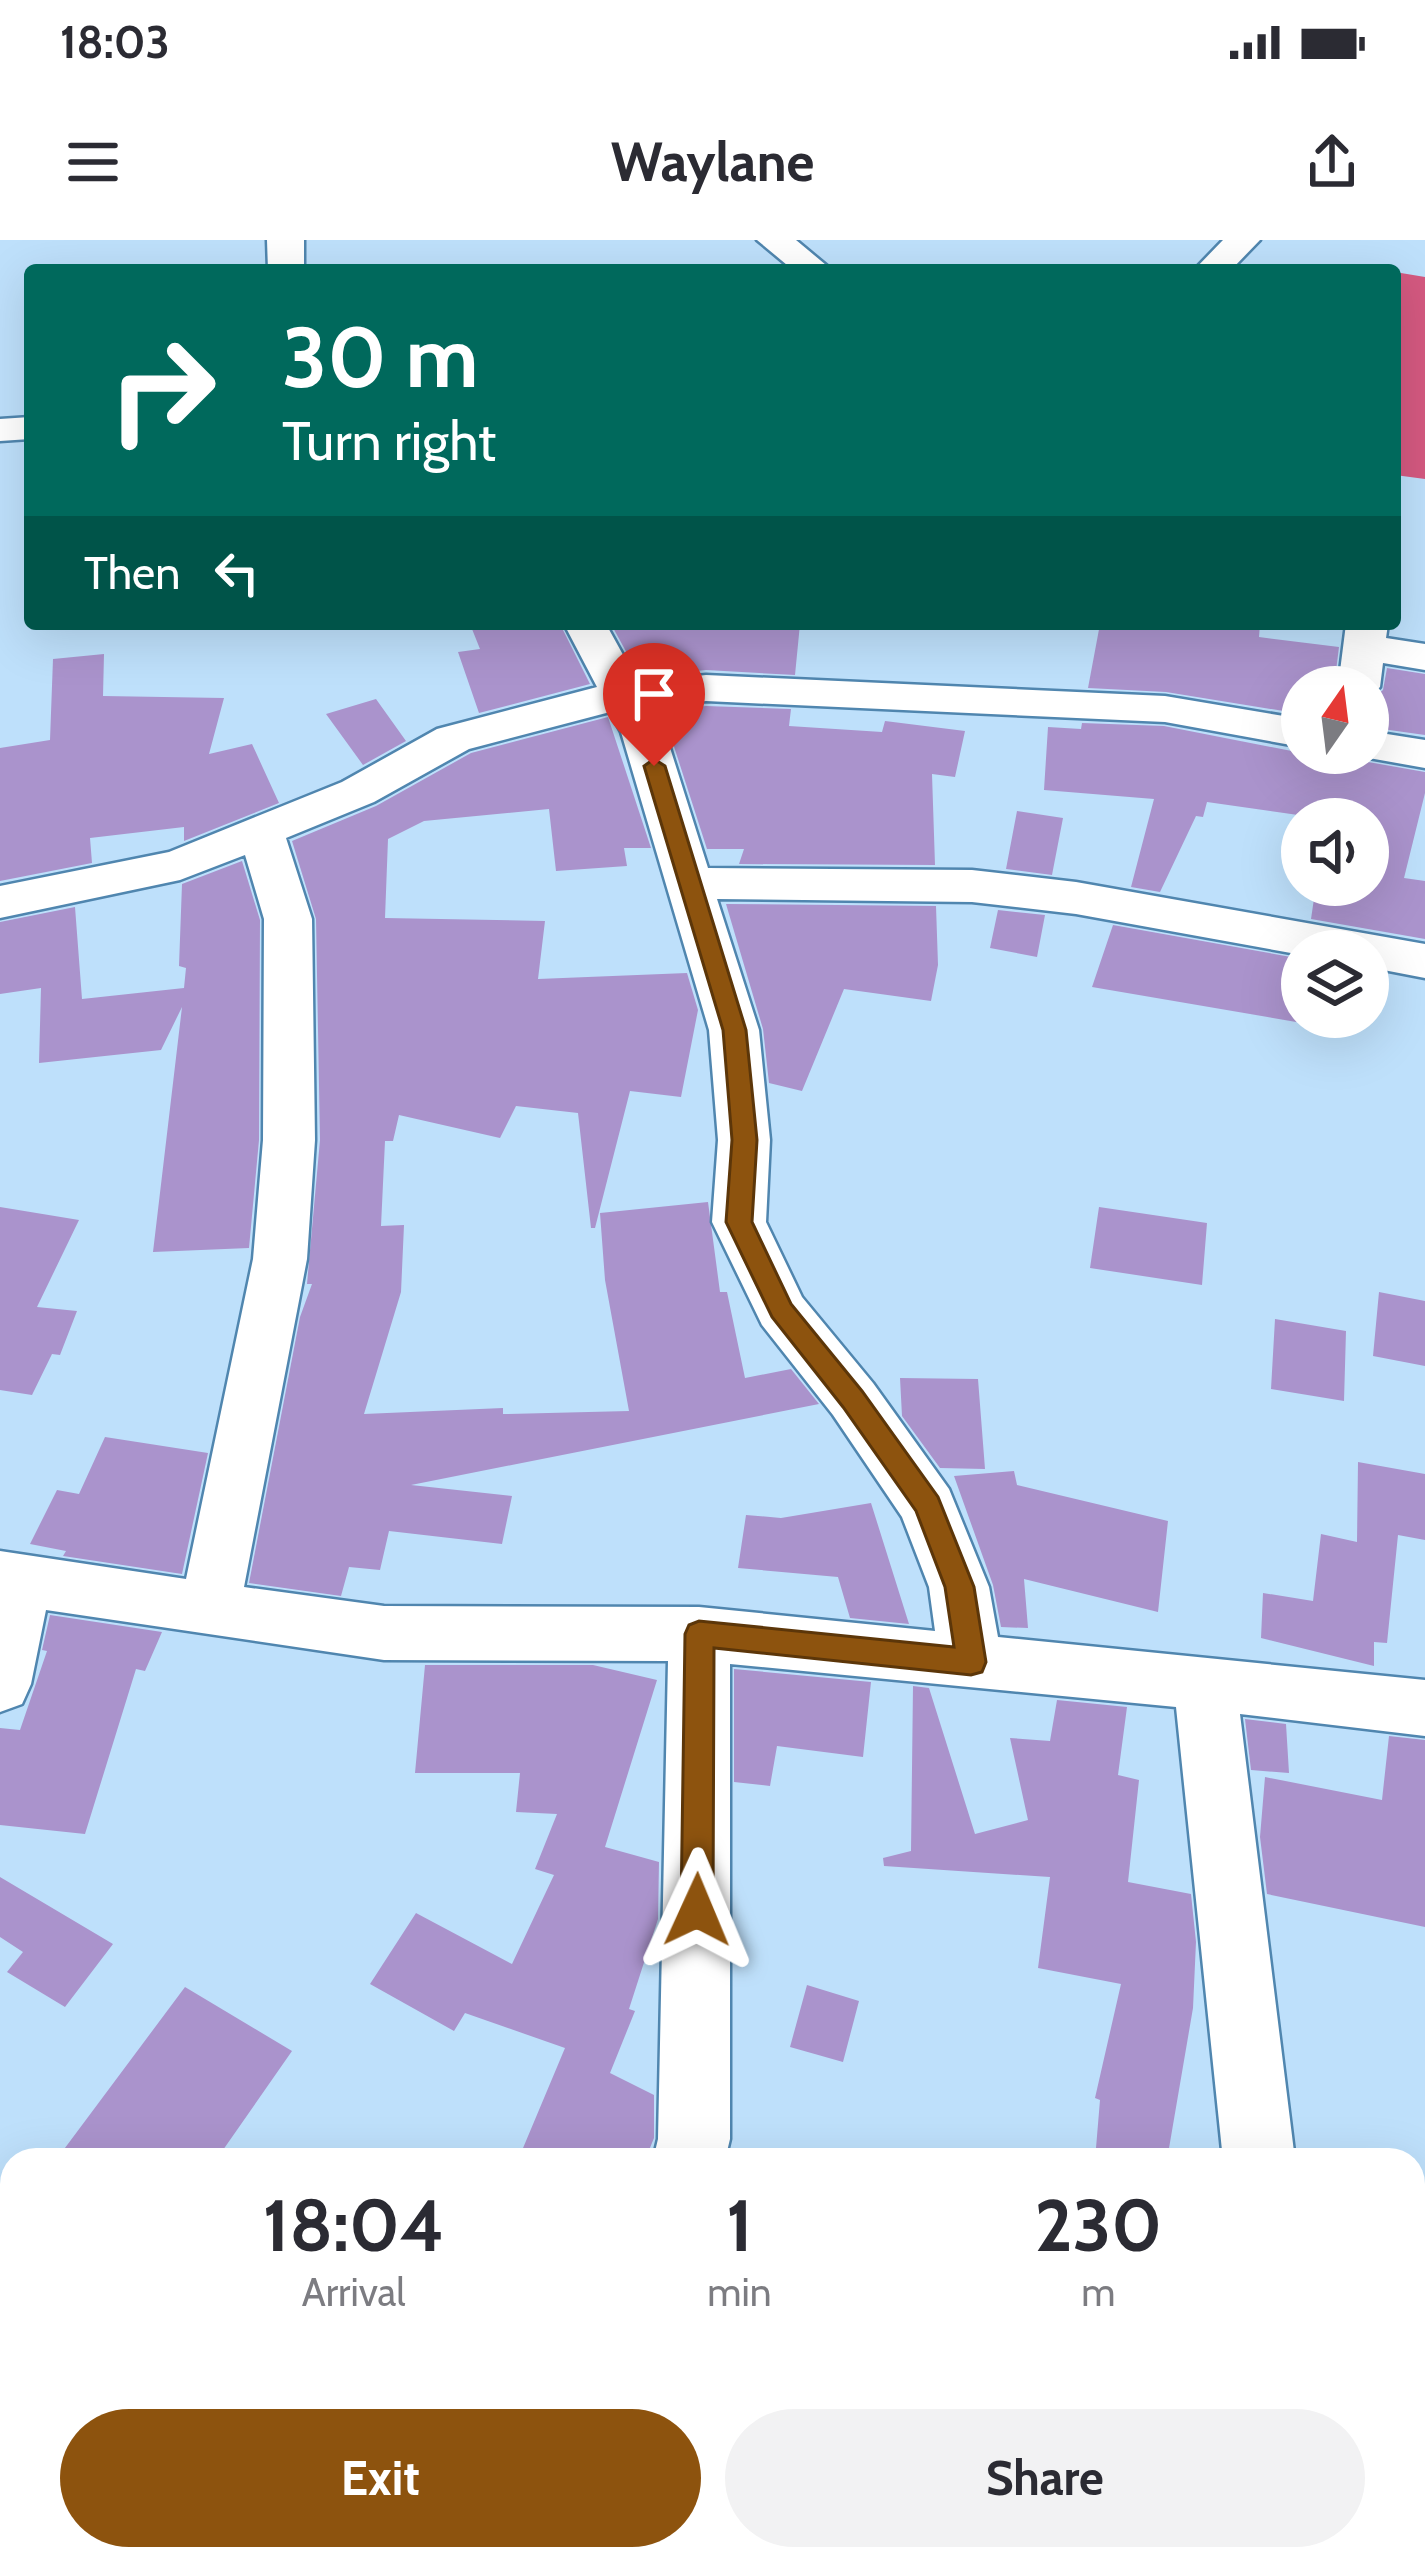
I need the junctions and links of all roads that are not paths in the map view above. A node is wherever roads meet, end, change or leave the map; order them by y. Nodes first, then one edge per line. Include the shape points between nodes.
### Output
1 (774, 240) edge
2 (1243, 240) edge
3 (807, 264) edge
4 (1217, 264) edge
5 (588, 630) edge
6 (1364, 653) edge
7 (1425, 657) edge
8 (624, 696) junction
9 (1281, 729) edge
10 (1389, 748) edge
11 (1425, 754) edge
12 (260, 831) junction
13 (692, 883) junction
14 (0, 902) edge
15 (1425, 961) edge
16 (11, 1580) edge
17 (208, 1609) junction
18 (699, 1634) junction
19 (971, 1662) junction
20 (1205, 1682) junction
21 (0, 1684) edge
22 (1425, 1708) edge
23 (692, 2148) edge
24 (1257, 2148) edge

1 - 3 street
2 - 4 street
5 - 8 street
6 - 7 street
8 - 9 street via 706,688 1165,710
8 - 12 street via 453,739 358,793
8 - 13 street
10 - 11 street
12 - 14 street via 179,865
12 - 17 street via 288,919 287,1164 280,1259
13 - 15 street via 972,886
13 - 19 street via 734,1030 744,1140 739,1222 781,1310 928,1506 959,1587
16 - 17 street
16 - 21 street
17 - 18 street via 384,1634
18 - 19 street
18 - 23 street
19 - 20 street
20 - 22 street
20 - 24 street

